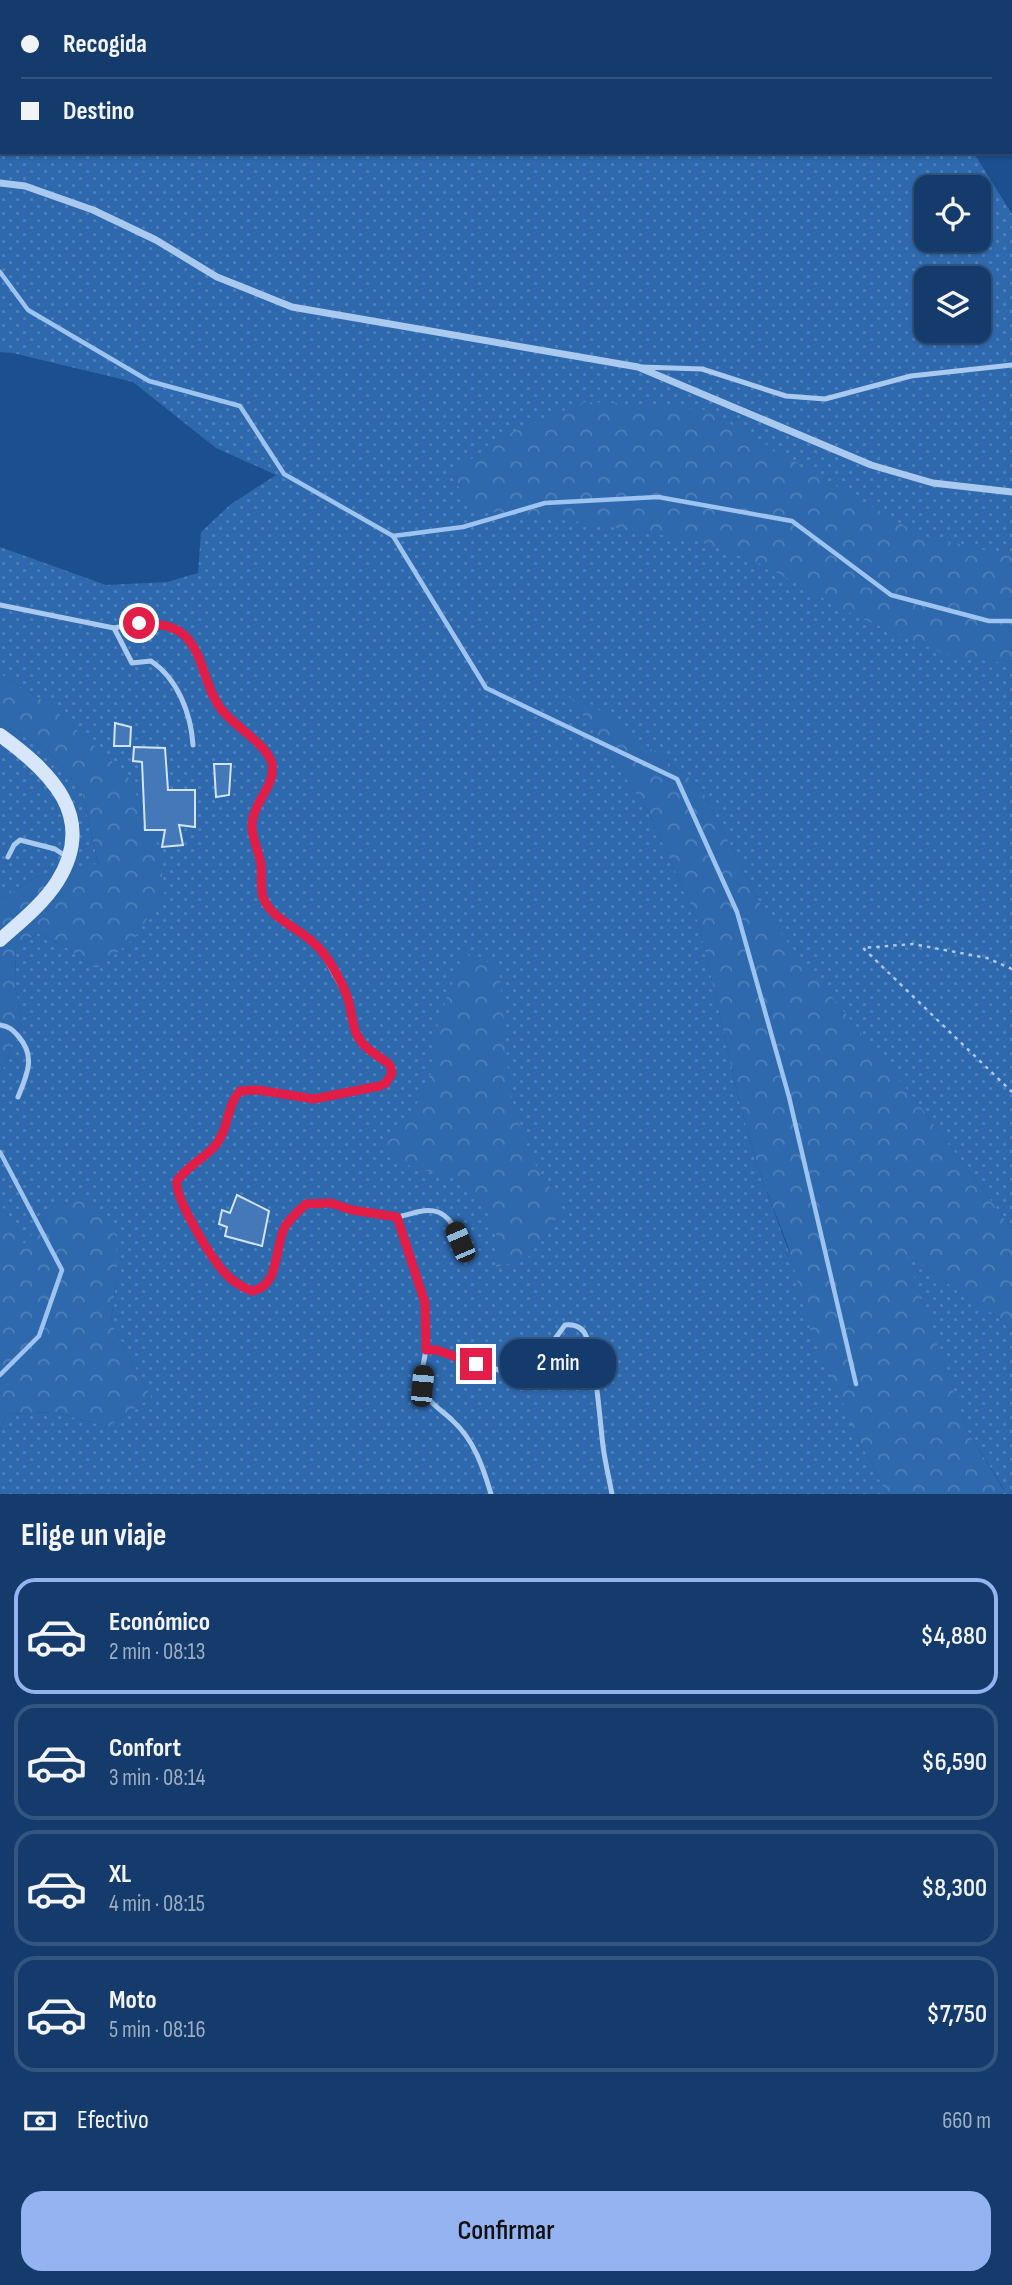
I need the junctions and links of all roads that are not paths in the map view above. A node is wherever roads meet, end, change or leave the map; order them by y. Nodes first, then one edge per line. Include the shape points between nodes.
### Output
1 (0, 183) edge
2 (1012, 365) edge
3 (638, 367) junction
4 (1012, 492) edge
5 (0, 605) edge
6 (114, 628) junction
7 (0, 735) edge
8 (193, 745) dead end
9 (8, 857) dead end
10 (69, 859) junction
11 (0, 940) edge
12 (0, 1025) edge
13 (18, 1097) dead end
14 (397, 1217) junction
15 (460, 1242) dead end
16 (426, 1350) junction
17 (491, 1494) edge
18 (612, 1494) edge

1 - 3 street via 25,186 93,210 156,240 217,277 292,307
2 - 3 lane via 911,376 825,399 786,396 702,369
3 - 4 street via 872,465 933,483
5 - 6 lane
6 - 8 lane via 132,663 151,662 168,677 192,725
6 - 14 lane via 151,624 183,634 194,647 220,709 270,758 270,785 252,824 263,897 270,910 319,947 347,997 359,1039 390,1065 392,1073 380,1086 314,1099 240,1091 215,1147 177,1181 181,1203 225,1274 252,1291 274,1272 286,1223 306,1204 331,1203
7 - 10 street via 39,766 68,806 73,833
9 - 10 lane via 20,840 55,849
10 - 11 street via 56,884
12 - 13 lane via 12,1029 28,1051 29,1071
14 - 15 lane via 408,1212 437,1212 452,1223
14 - 16 lane via 425,1303
16 - 17 lane via 422,1386 429,1401 454,1421 479,1456
16 - 18 lane via 502,1371 544,1354 565,1325 579,1327 591,1353

